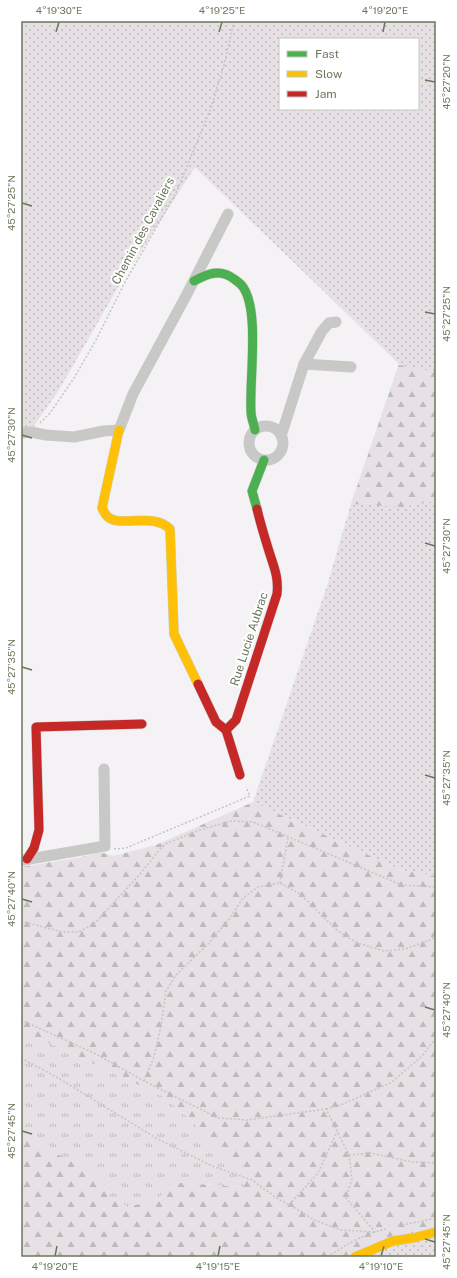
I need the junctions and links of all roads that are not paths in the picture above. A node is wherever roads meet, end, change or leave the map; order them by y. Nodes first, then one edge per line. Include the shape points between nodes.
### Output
1 (228, 214) dead end
2 (194, 281) junction
3 (336, 322) dead end
4 (304, 364) junction
5 (351, 367) dead end
6 (119, 430) junction
7 (255, 430) junction
8 (26, 432) edge
9 (281, 436) junction
10 (264, 460) junction
11 (142, 724) dead end
12 (226, 730) junction
13 (104, 770) dead end
14 (240, 775) road end
15 (24, 860) edge
16 (436, 1232) edge
17 (355, 1257) edge

1 - 2 street
2 - 6 street via 133,394
2 - 7 street via 216,272 229,275 243,286 249,300 252,318 251,413
3 - 4 street via 322,330
4 - 5 street
4 - 9 street
6 - 8 street via 74,437
6 - 12 street via 102,508 107,517 115,521 157,522 165,524 170,529 174,634 216,722
7 - 9 street via 268,426 278,431
7 - 10 street via 250,437 249,446 256,457
9 - 10 street via 282,446 278,454
10 - 12 street, Rue Lucie Aubrac via 252,491 275,568 277,594 236,720
11 - 15 street via 36,727 39,830 34,848
12 - 14 street
13 - 15 street via 105,846
16 - 17 street via 393,1241

